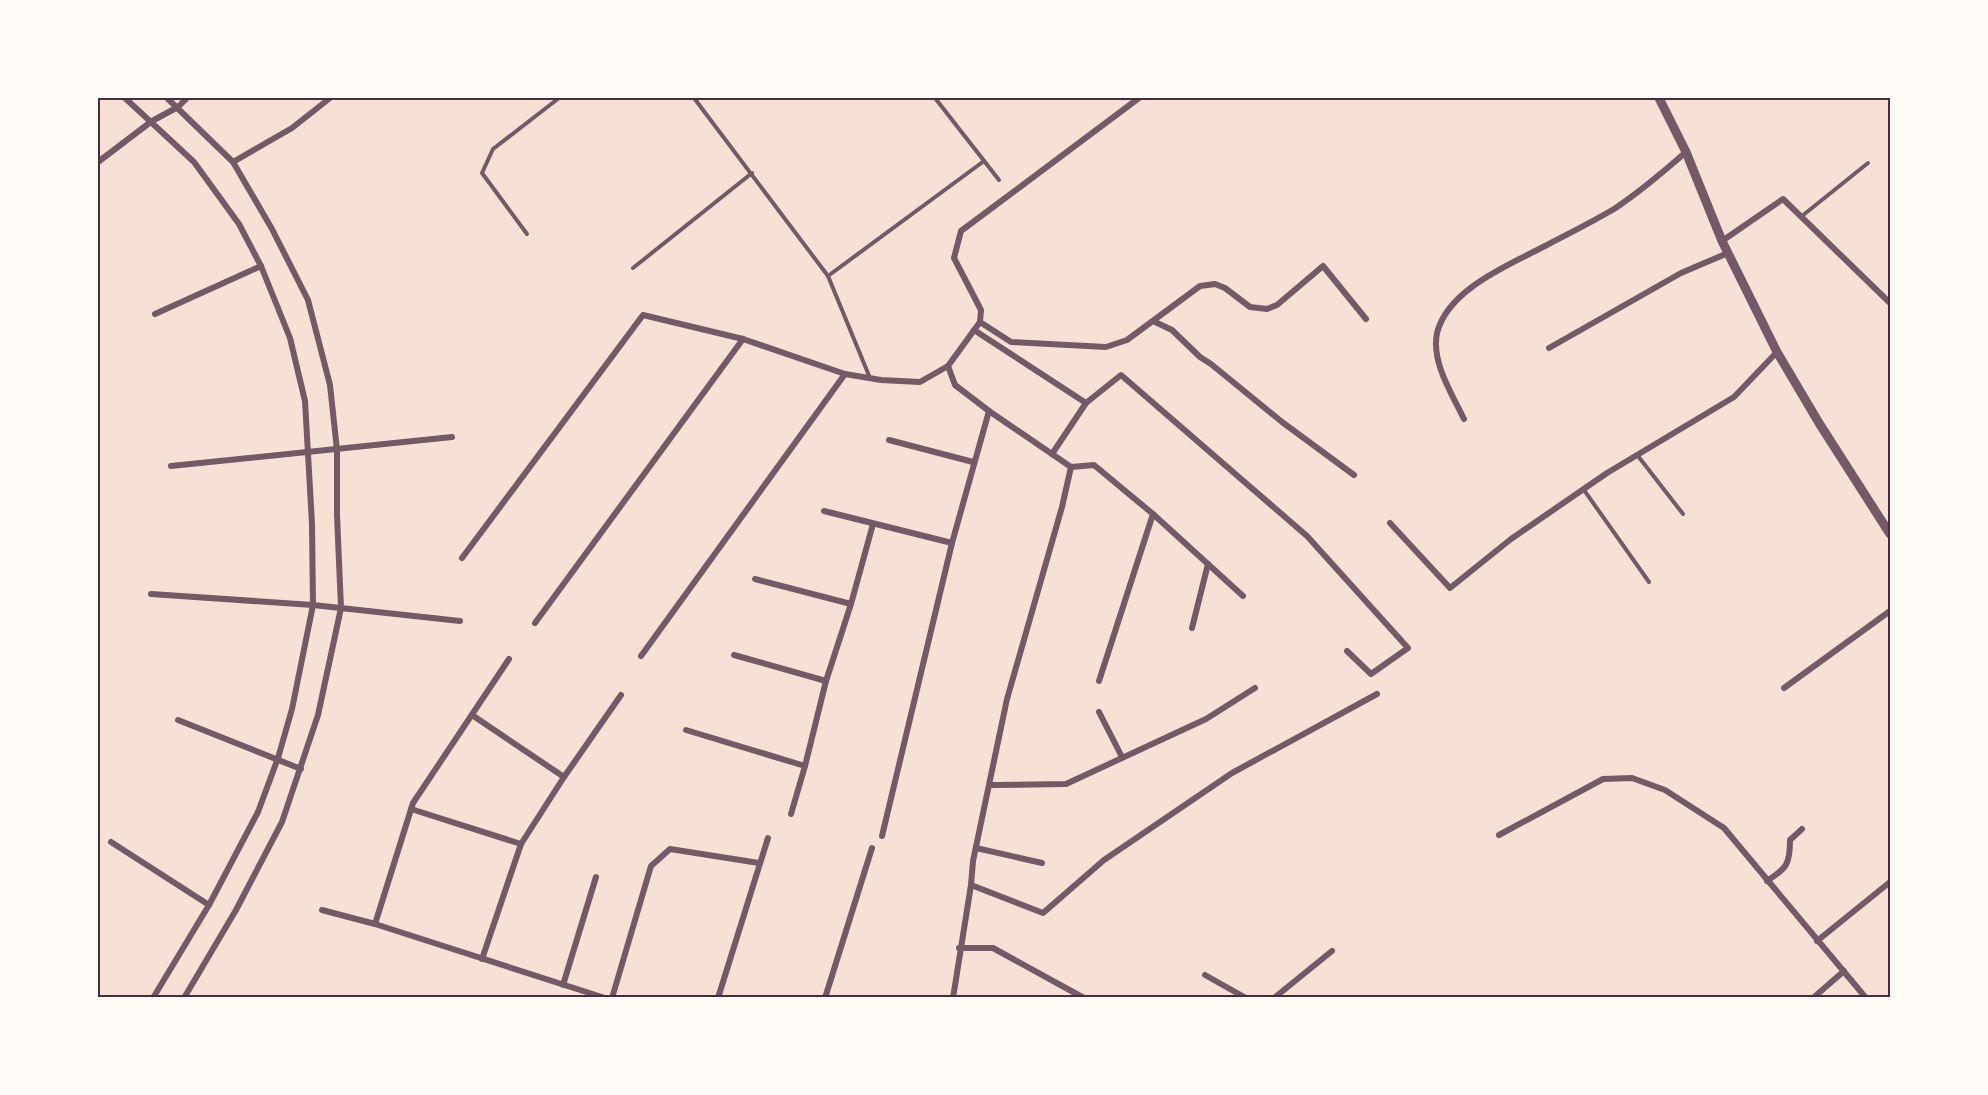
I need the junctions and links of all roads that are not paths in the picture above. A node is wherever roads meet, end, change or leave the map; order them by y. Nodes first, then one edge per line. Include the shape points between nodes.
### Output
1 (125, 98) edge
2 (167, 98) edge
3 (187, 98) edge
4 (330, 98) edge
5 (559, 98) edge
6 (694, 98) edge
7 (935, 98) edge
8 (1138, 98) edge
9 (1659, 98) edge
10 (178, 107) junction
11 (152, 121) junction
12 (1686, 152) junction
13 (984, 161) junction
14 (98, 162) edge
15 (233, 162) junction
16 (1868, 163) dead end
17 (752, 173) junction
18 (999, 180) dead end
19 (1802, 216) junction
20 (526, 234) dead end
21 (1722, 241) junction
22 (1728, 253) junction
23 (261, 266) junction
24 (633, 268) dead end
25 (828, 276) junction
26 (1890, 303) edge
27 (155, 314) dead end
28 (1366, 319) dead end
29 (1153, 321) junction
30 (980, 322) junction
31 (974, 330) junction
32 (743, 339) junction
33 (1549, 348) dead end
34 (1777, 352) junction
35 (948, 366) junction
36 (845, 374) junction
37 (870, 378) junction
38 (1086, 403) junction
39 (989, 411) junction
40 (1464, 419) dead end
41 (452, 437) dead end
42 (889, 440) dead end
43 (337, 450) junction
44 (308, 453) junction
45 (1052, 453) junction
46 (1637, 455) junction
47 (973, 462) junction
48 (171, 466) dead end
49 (1071, 467) junction
50 (1354, 475) dead end
51 (1584, 490) junction
52 (824, 511) dead end
53 (1153, 514) junction
54 (1683, 514) dead end
55 (1390, 523) dead end
56 (873, 524) junction
57 (1890, 534) edge
58 (952, 543) junction
59 (462, 558) dead end
60 (1208, 564) junction
61 (756, 579) dead end
62 (1649, 582) dead end
63 (151, 594) dead end
64 (1243, 596) dead end
65 (851, 604) junction
66 (312, 605) junction
67 (341, 608) junction
68 (1890, 611) edge
69 (460, 621) dead end
70 (535, 623) dead end
71 (1192, 628) dead end
72 (1347, 651) dead end
73 (734, 655) dead end
74 (641, 656) dead end
75 (509, 659) dead end
76 (826, 681) junction
77 (1100, 681) dead end
78 (1255, 688) dead end
79 (1784, 688) dead end
80 (1377, 693) dead end
81 (621, 695) dead end
82 (1099, 712) dead end
83 (472, 715) junction
84 (178, 720) dead end
85 (686, 730) dead end
86 (1122, 757) junction
87 (278, 758) junction
88 (805, 766) junction
89 (301, 769) junction
90 (564, 777) junction
91 (991, 785) junction
92 (411, 809) junction
93 (791, 814) dead end
94 (1802, 829) dead end
95 (1499, 835) dead end
96 (882, 836) dead end
97 (768, 838) dead end
98 (111, 842) dead end
99 (520, 844) junction
100 (873, 848) dead end
101 (976, 848) junction
102 (759, 863) junction
103 (1042, 863) dead end
104 (596, 878) dead end
105 (1767, 881) junction
106 (1890, 882) edge
107 (971, 885) junction
108 (209, 905) junction
109 (322, 910) dead end
110 (375, 924) junction
111 (1817, 941) junction
112 (960, 948) junction
113 (1332, 951) dead end
114 (482, 959) junction
115 (1844, 971) junction
116 (1205, 975) dead end
117 (563, 985) junction
118 (153, 998) edge
119 (184, 998) edge
120 (606, 998) edge
121 (612, 998) edge
122 (718, 998) edge
123 (825, 998) edge
124 (953, 998) edge
125 (1084, 998) edge
126 (1246, 998) edge
127 (1274, 998) edge
128 (1813, 998) edge
129 (1866, 998) edge

1 - 11 street
2 - 10 street
3 - 10 street
4 - 15 street via 292,128
5 - 20 lane via 493,149 482,173
6 - 17 lane
7 - 13 lane
8 - 30 street via 961,231 954,258 981,310
9 - 12 street
10 - 11 street
10 - 15 street
11 - 14 street
11 - 23 street via 195,162 239,224
12 - 21 street
12 - 40 street via 1612,210 1474,285 1446,314 1437,333 1437,354
13 - 18 lane
13 - 25 lane
15 - 43 street via 308,300 330,386
16 - 19 lane
17 - 24 lane
17 - 25 lane
19 - 21 street via 1783,199
19 - 26 street
21 - 22 street
22 - 33 street via 1681,273
22 - 34 street
23 - 27 street
23 - 44 street via 290,338 305,401
25 - 37 lane
28 - 29 street via 1323,266 1267,309 1250,307 1225,288 1207,284
29 - 30 street via 1127,340 1093,348 1011,342
29 - 50 street via 1172,330 1200,357
30 - 31 street
31 - 35 street
31 - 38 street
32 - 36 street
32 - 59 street via 644,315
32 - 70 street
34 - 46 street via 1734,397
34 - 57 street
35 - 37 street via 920,382
35 - 39 street via 956,385
36 - 37 street
36 - 74 street
38 - 45 street
38 - 72 street via 1121,375 1307,536 1408,648 1371,674
39 - 45 street
39 - 47 street
41 - 43 street
42 - 47 street
43 - 44 street
43 - 67 street
44 - 48 street
44 - 66 street
45 - 49 street
46 - 51 street
46 - 54 lane
47 - 58 street
49 - 53 street via 1094,465
49 - 91 street via 1007,699
51 - 55 street via 1511,539 1450,588
51 - 62 lane
52 - 56 street
53 - 60 street
53 - 77 street
56 - 58 street
56 - 65 street
58 - 96 street
60 - 64 street
60 - 71 street
61 - 65 street
63 - 66 street
65 - 76 street
66 - 67 street
66 - 87 street
67 - 69 street
67 - 89 street via 318,715
68 - 79 street
73 - 76 street
75 - 83 street
76 - 88 street
78 - 86 street via 1206,719
80 - 107 street via 1232,773 1104,860 1043,913
81 - 90 street
82 - 86 street
83 - 90 street
83 - 92 street
84 - 87 street
85 - 88 street
86 - 91 street via 1066,784
87 - 89 street
87 - 108 street via 258,812
88 - 93 street
89 - 119 street via 282,822
90 - 99 street
91 - 101 street
92 - 99 street
92 - 110 street
94 - 105 street via 1790,840 1790,858 1783,870
95 - 105 street via 1603,779 1632,778 1665,790 1724,828
97 - 102 street
98 - 108 street
99 - 114 street
100 - 123 street
101 - 103 street
101 - 107 street
102 - 121 street via 670,849 651,866
102 - 122 street
104 - 117 street
105 - 111 street
106 - 111 street
107 - 112 street
108 - 118 street
109 - 110 street
110 - 114 street
111 - 115 street
112 - 124 street
112 - 125 street via 993,948
113 - 127 street
114 - 117 street
115 - 128 street
115 - 129 street
116 - 126 street
117 - 120 street

